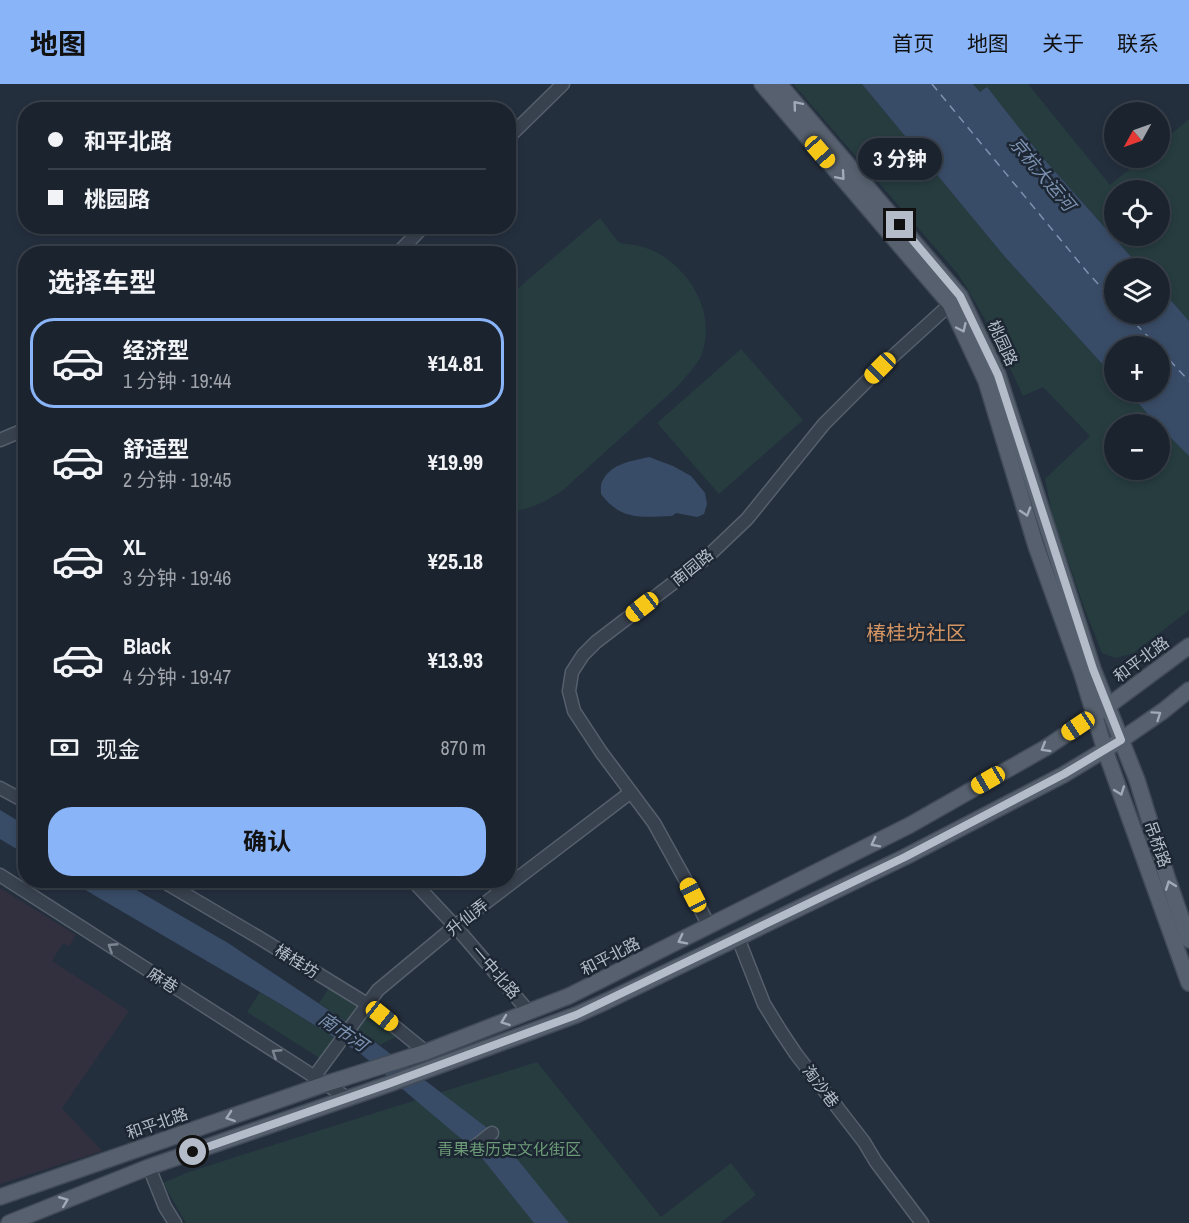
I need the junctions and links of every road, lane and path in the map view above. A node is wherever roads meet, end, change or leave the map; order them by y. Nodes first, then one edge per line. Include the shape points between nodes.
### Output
1 (563, 84) edge
2 (762, 84) edge
3 (779, 84) edge
4 (516, 130) edge
5 (416, 234) edge
6 (405, 246) edge
7 (955, 300) junction
8 (18, 432) edge
9 (0, 440) edge
10 (1189, 646) edge
11 (1189, 690) edge
12 (1108, 706) junction
13 (1094, 716) junction
14 (1121, 740) junction
15 (1105, 750) junction
16 (0, 788) edge
17 (631, 792) junction
18 (18, 798) edge
19 (0, 875) edge
20 (516, 880) edge
21 (18, 887) edge
22 (20, 888) edge
23 (175, 888) edge
24 (419, 888) edge
25 (505, 888) edge
26 (455, 926) junction
27 (709, 926) junction
28 (738, 938) junction
29 (1189, 940) edge
30 (1189, 983) edge
31 (363, 1009) junction
32 (530, 1012) junction
33 (426, 1052) junction
34 (320, 1081) junction
35 (346, 1097) junction
36 (492, 1132) dead end
37 (473, 1148) dead end
38 (149, 1167) junction
39 (0, 1197) edge
40 (9, 1223) edge
41 (175, 1223) edge
42 (922, 1223) edge

1 - 4 street
2 -> 7 main road, 桃园路
7 -> 3 main road, 桃园路
5 - 6 street
7 - 12 main road, 桃园路 via 998,375
7 -> 13 main road, 桃园路 via 986,381 1036,546
7 - 17 street, 南园路 via 824,424 747,519 706,558 583,655 572,672 569,691 574,711
8 - 9 street
10 - 12 main road, 和平北路
14 -> 11 main road
12 - 13 main road, 和平北路
12 - 14 main road, 吊桥路
13 - 15 main road, 吊桥路
13 -> 27 main road, 和平北路 via 910,825
14 - 15 main road
29 -> 14 main road, 吊桥路
15 - 28 main road via 905,857
15 -> 30 main road, 吊桥路
16 - 18 street
17 - 20 street, 升仙弄
17 - 27 street, 南园路 via 654,823
21 -> 19 street, 麻巷
34 -> 22 street, 麻巷
23 - 31 street, 椿桂坊 via 258,937
24 - 26 street, 一中北路
25 - 26 street, 升仙弄
26 - 31 street, 升仙弄 via 378,990
26 - 32 street, 一中北路
27 -> 32 main road, 和平北路 via 579,992
28 - 35 main road via 576,1015
28 - 42 street, 淘沙巷 via 764,1004 780,1030
31 - 33 street, 椿桂坊
31 - 34 street, 升仙弄 via 334,1049
32 -> 33 main road, 和平北路
33 - 34 main road, 和平北路
34 - 35 street, 麻巷
34 -> 39 main road, 和平北路
35 - 38 main road
36 - 37 street
40 -> 38 main road
38 - 41 street

